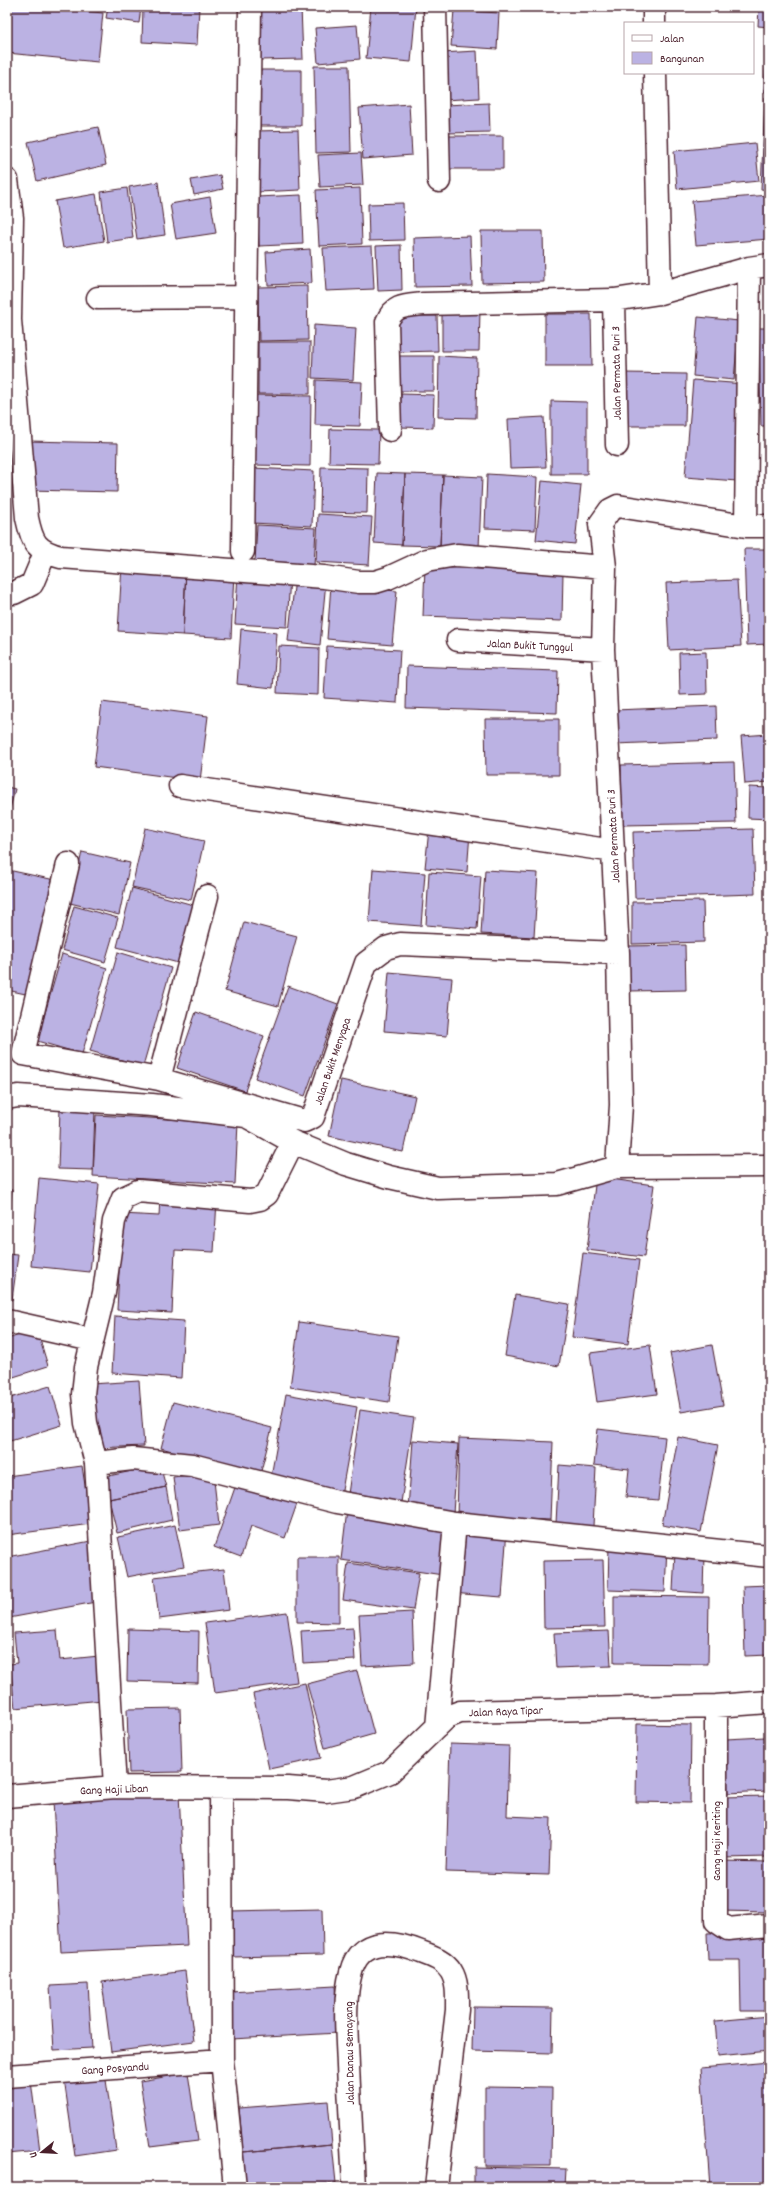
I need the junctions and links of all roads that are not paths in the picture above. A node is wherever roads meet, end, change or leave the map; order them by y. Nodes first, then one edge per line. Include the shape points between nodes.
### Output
1 (250, 7) edge
2 (434, 7) edge
3 (654, 7) edge
4 (654, 22) edge
5 (655, 74) edge
6 (7, 180) edge
7 (439, 181) dead end
8 (9, 218) edge
9 (759, 267) edge
10 (660, 293) junction
11 (246, 297) junction
12 (98, 298) dead end
13 (614, 300) junction
14 (390, 430) dead end
15 (617, 446) dead end
16 (746, 526) junction
17 (769, 526) edge
18 (243, 551) dead end
19 (45, 553) junction
20 (605, 567) junction
21 (7, 593) edge
22 (458, 640) dead end
23 (603, 649) junction
24 (180, 786) dead end
25 (614, 851) junction
26 (68, 864) dead end
27 (207, 896) dead end
28 (618, 953) junction
29 (15, 1053) edge
30 (159, 1079) junction
31 (7, 1098) edge
32 (293, 1142) junction
33 (769, 1166) edge
34 (617, 1167) junction
35 (7, 1321) edge
36 (92, 1340) junction
37 (96, 1462) junction
38 (455, 1523) junction
39 (769, 1556) edge
40 (769, 1702) edge
41 (716, 1706) junction
42 (437, 1727) junction
43 (115, 1786) junction
44 (222, 1788) junction
45 (7, 1796) edge
46 (769, 1924) edge
47 (222, 2060) junction
48 (7, 2076) edge
49 (234, 2187) edge
50 (354, 2187) edge
51 (436, 2187) edge

1 - 11 street
2 - 7 street
3 - 4 street
5 - 10 street
6 - 8 street
8 - 19 street via 10,320 27,518 31,539
9 - 10 street
9 - 16 street
10 - 13 street
11 - 12 street
11 - 18 street
13 - 14 street via 424,304 398,308 391,313 387,322
13 - 15 street, Jalan Permata Puri 3
16 - 17 street
16 - 20 street, Jalan Permata Puri 3 via 618,506 610,510 600,524
19 - 20 street via 60,557 324,577 358,582 375,582 427,560 457,556
19 - 21 street via 32,584 14,593
20 - 23 street, Jalan Permata Puri 3
22 - 23 street, Jalan Bukit Tunggul
23 - 25 street, Jalan Permata Puri 3
24 - 25 street
25 - 28 street, Jalan Permata Puri 3
26 - 29 street
27 - 30 street
28 - 30 street, Jalan Bukit Menyapa via 400,944 386,948 366,963 313,1117 304,1121
28 - 34 street, Jalan Permata Puri 3 via 621,1105
29 - 30 street, Jalan Bukit Menyapa
31 - 32 street via 18,1096 152,1105 246,1116
32 - 34 street via 346,1164 438,1188 557,1184
32 - 36 street via 268,1194 260,1199 250,1201 138,1192 123,1198 114,1221 104,1293
33 - 34 street
35 - 36 street
36 - 37 street via 83,1394 86,1423
37 - 38 street via 133,1459 192,1465 337,1502
37 - 43 street
38 - 39 street
38 - 42 street
40 - 41 street, Jalan Raya Tipar
41 - 42 street, Jalan Raya Tipar via 471,1711 447,1717
41 - 46 street, Gang Haji Keriting via 716,1921 728,1929
42 - 44 street, Jalan Raya Tipar via 390,1772 354,1787 326,1791
43 - 44 street, Gang Haji Liban
43 - 45 street, Gang Haji Liban
44 - 47 street
47 - 48 street, Gang Posyandu
47 - 49 street
50 - 51 street, Jalan Danau Semayang via 346,2031 347,1998 351,1971 356,1959 366,1949 387,1942 439,1959 451,1972 456,1986 457,2010

